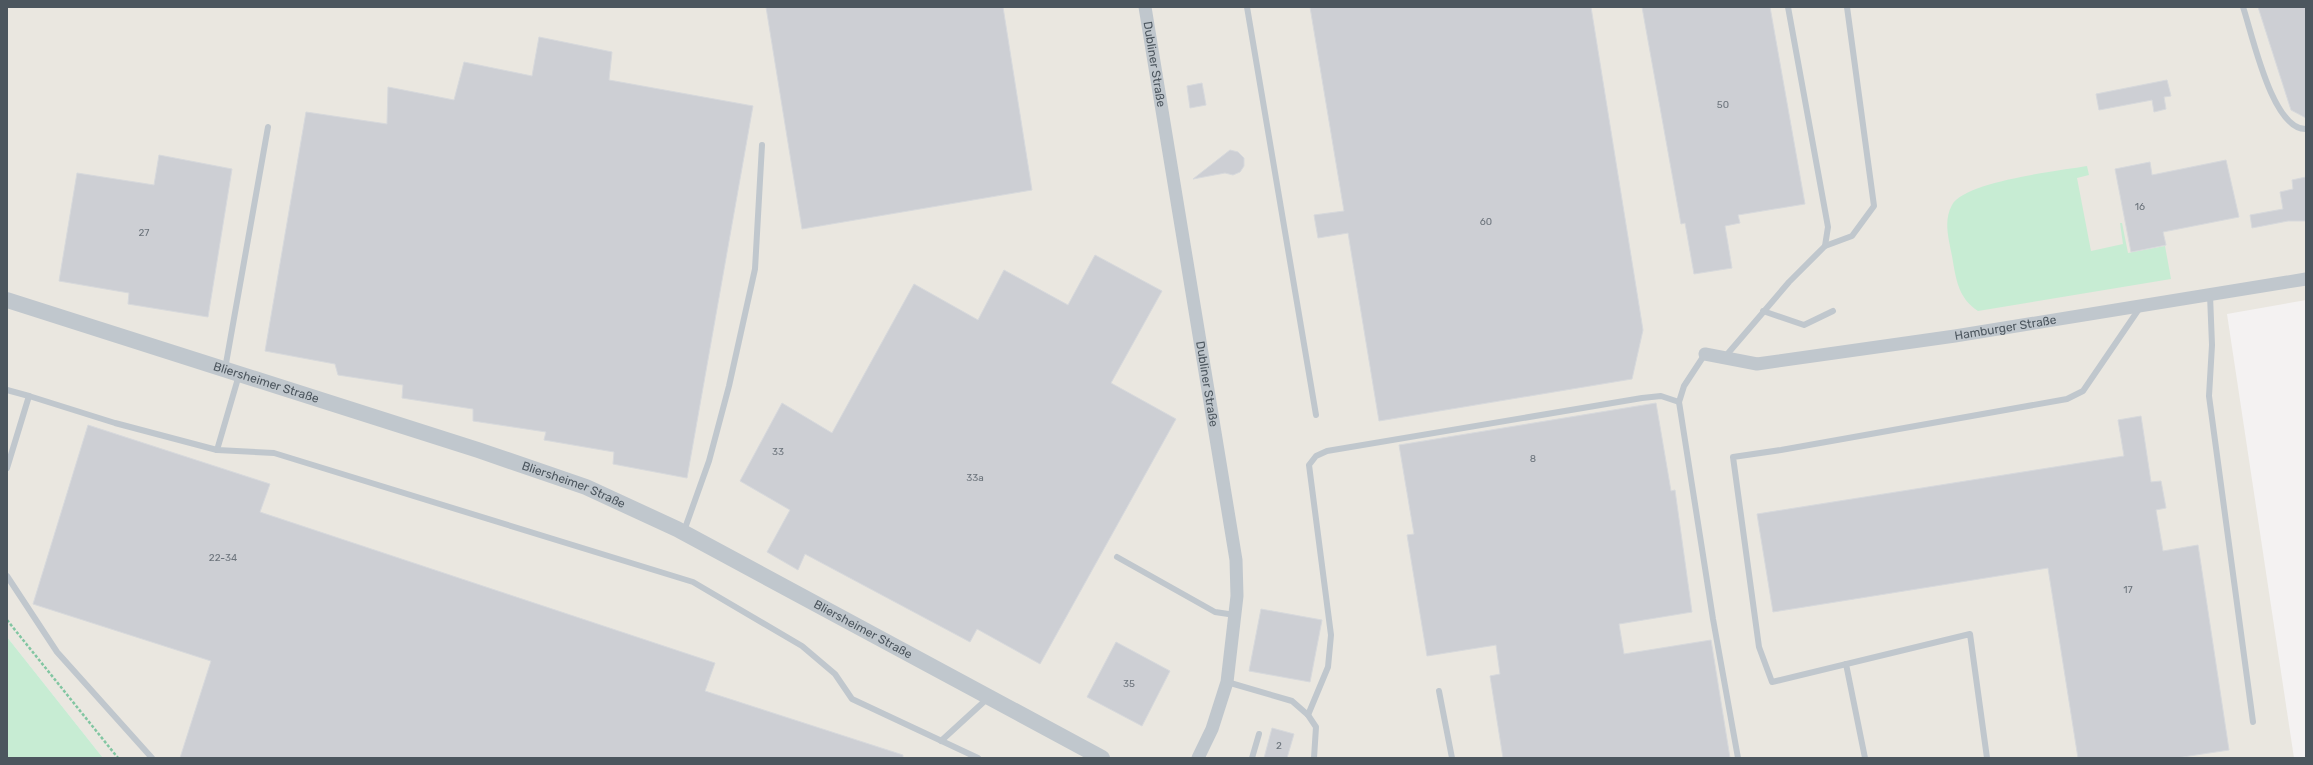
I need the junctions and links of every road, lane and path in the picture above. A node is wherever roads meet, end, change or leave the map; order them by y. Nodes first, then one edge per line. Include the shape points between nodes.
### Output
1 (1145, 7) edge
2 (1247, 7) edge
3 (1788, 7) edge
4 (1847, 7) edge
5 (2243, 7) edge
6 (268, 127) dead end
7 (2306, 129) edge
8 (762, 145) dead end
9 (1825, 246) junction
10 (2306, 280) edge
11 (2210, 295) junction
12 (7, 300) edge
13 (2141, 306) junction
14 (1763, 311) junction
15 (1833, 311) dead end
16 (1705, 354) joint
17 (1724, 358) junction
18 (232, 373) junction
19 (7, 390) edge
20 (29, 396) junction
21 (1679, 402) junction
22 (1316, 415) dead end
23 (218, 450) junction
24 (7, 465) edge
25 (684, 533) junction
26 (1117, 557) dead end
27 (7, 576) edge
28 (1235, 615) junction
29 (7, 620) edge
30 (1846, 664) junction
31 (1227, 682) junction
32 (1439, 690) dead end
33 (990, 697) junction
34 (1308, 715) junction
35 (2253, 722) dead end
36 (1258, 734) dead end
37 (941, 741) junction
38 (118, 758) edge
39 (152, 758) edge
40 (978, 758) edge
41 (1102, 758) edge
42 (1198, 758) edge
43 (1252, 758) edge
44 (1314, 758) edge
45 (1452, 758) edge
46 (1738, 758) edge
47 (1865, 758) edge
48 (1987, 758) edge

1 - 28 street, Dubliner Straße via 1236,560
2 - 22 lane
3 - 9 lane via 1828,227
4 - 9 lane via 1874,206 1852,236
5 - 7 lane via 2270,93 2290,122
6 - 18 lane
8 - 25 lane via 755,269 730,386 709,461
9 - 14 lane
10 - 11 street, Hamburger Straße
11 - 13 street, Hamburger Straße
11 - 35 lane via 2212,345 2209,396
12 - 18 street, Bliersheimer Straße
13 - 17 street, Hamburger Straße via 1757,364
13 - 30 lane via 2083,391 2067,399 1733,457 1759,647 1772,682
14 - 15 lane via 1804,325
14 - 17 lane
16 - 17 street, Hamburger Straße
16 - 21 lane via 1684,386
18 - 23 lane
18 - 25 street, Bliersheimer Straße via 478,450 586,487
19 - 20 lane
20 - 23 lane via 115,423
20 - 24 lane
21 - 34 lane via 1661,396 1642,398 1327,451 1316,456 1309,465 1331,635 1328,667
21 - 46 lane
23 - 37 lane via 274,453 693,582 802,646 835,674 852,699
25 - 33 street, Bliersheimer Straße
26 - 28 lane via 1215,612
27 - 39 lane via 57,652
28 - 31 street, Dubliner Straße
29 - 38 path
30 - 47 lane
30 - 48 lane via 1970,634
31 - 34 lane via 1292,701
31 - 42 street, Dubliner Straße via 1212,729
32 - 45 lane
33 - 37 lane
33 - 41 street, Bliersheimer Straße
34 - 44 lane via 1316,727
36 - 43 lane
37 - 40 lane

